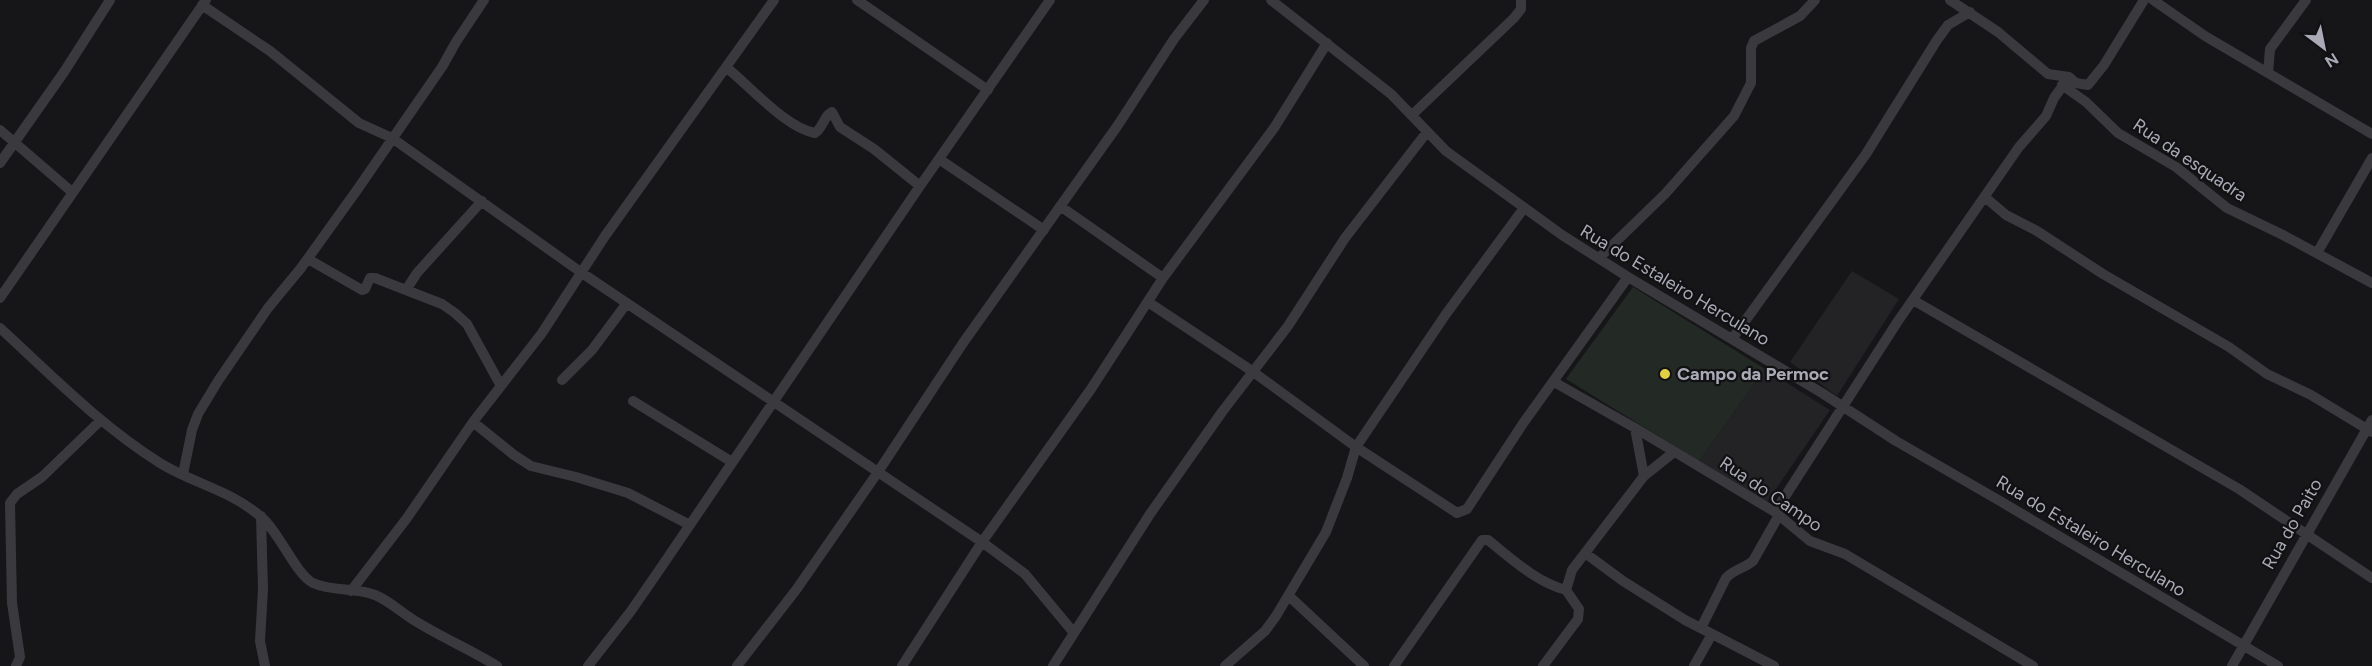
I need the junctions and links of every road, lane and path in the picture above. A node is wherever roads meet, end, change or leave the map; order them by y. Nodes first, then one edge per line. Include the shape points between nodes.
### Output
1 (110, 0) edge
2 (484, 0) edge
3 (774, 0) edge
4 (857, 0) edge
5 (1050, 0) edge
6 (1204, 0) edge
7 (1271, 0) edge
8 (1521, 0) edge
9 (1815, 0) edge
10 (1950, 0) edge
11 (2144, 0) edge
12 (2153, 0) edge
13 (2306, 0) edge
14 (204, 2) edge
15 (1970, 12) junction
16 (1327, 43) junction
17 (2271, 50) junction
18 (2252, 63) junction
19 (727, 68) junction
20 (2268, 73) junction
21 (2048, 74) junction
22 (2063, 85) junction
23 (988, 90) junction
24 (1412, 115) junction
25 (0, 130) edge
26 (1427, 132) junction
27 (2372, 134) edge
28 (392, 138) junction
29 (15, 142) junction
30 (2372, 158) edge
31 (939, 159) junction
32 (0, 163) edge
33 (920, 186) junction
34 (72, 192) junction
35 (1986, 198) junction
36 (482, 201) junction
37 (1060, 206) junction
38 (1524, 208) junction
39 (1044, 230) junction
40 (2317, 253) junction
41 (1599, 258) junction
42 (308, 259) junction
43 (582, 273) junction
44 (1628, 277) junction
45 (1163, 278) junction
46 (2372, 283) edge
47 (406, 290) junction
48 (0, 298) edge
49 (1913, 300) junction
50 (1148, 302) junction
51 (627, 303) junction
52 (0, 328) edge
53 (1732, 339) junction
54 (1252, 371) junction
55 (562, 380) dead end
56 (1554, 382) junction
57 (501, 386) junction
58 (633, 401) dead end
59 (775, 402) junction
60 (1844, 408) junction
61 (101, 420) junction
62 (473, 422) junction
63 (2370, 427) edge
64 (1635, 428) junction
65 (1356, 447) junction
66 (1674, 452) junction
67 (732, 462) junction
68 (878, 472) junction
69 (183, 474) junction
70 (1644, 476) junction
71 (1777, 514) junction
72 (261, 516) junction
73 (690, 525) junction
74 (2305, 534) junction
75 (982, 542) junction
76 (1585, 553) junction
77 (2372, 578) edge
78 (1566, 590) junction
79 (351, 591) junction
80 (1289, 596) junction
81 (1701, 628) junction
82 (1074, 633) junction
83 (1713, 634) junction
84 (2243, 646) junction
85 (16, 666) edge
86 (265, 666) edge
87 (497, 666) edge
88 (588, 666) edge
89 (737, 666) edge
90 (902, 666) edge
91 (1053, 666) edge
92 (1225, 666) edge
93 (1364, 666) edge
94 (1394, 666) edge
95 (1543, 666) edge
96 (1694, 666) edge
97 (1774, 666) edge
98 (2033, 666) edge
99 (2232, 666) edge
100 (2278, 666) edge

1 - 29 street
2 - 28 street
3 - 19 street
4 - 23 street
5 - 23 street
6 - 37 street
7 - 16 street, Rua do Estaleiro Herculano
8 - 24 street via 1521,9 1514,18
9 - 41 street via 1800,16 1754,41 1751,83 1734,116 1665,194
10 - 15 street
11 - 22 street via 2088,85
12 - 18 street
13 - 17 street
14 - 28 street via 359,123
14 - 34 street
15 - 21 street
15 - 53 street via 1945,29 1866,154
16 - 24 street, Rua do Estaleiro Herculano
16 - 45 street via 1274,128
17 - 18 street
17 - 20 street
18 - 20 street
19 - 33 street via 784,117 809,132 819,131 832,112 840,127
19 - 43 street
20 - 27 street
21 - 22 street
21 - 22 street
22 - 35 street via 2046,116 2019,147
22 - 40 street, Rua da esquadra via 2118,133 2176,167 2227,208
23 - 31 street
24 - 26 street, Rua do Estaleiro Herculano
25 - 29 street
26 - 38 street, Rua do Estaleiro Herculano via 1446,151
26 - 54 street via 1345,238 1288,326
28 - 36 street
28 - 42 street
29 - 32 street
29 - 34 street
30 - 40 street
31 - 33 street
31 - 39 street
33 - 59 street
34 - 48 street
35 - 49 street
35 - 63 street via 2006,215 2229,347 2267,374
36 - 43 street
36 - 47 street
37 - 39 street
37 - 45 street
38 - 41 street, Rua do Estaleiro Herculano
38 - 65 street
39 - 68 street
40 - 46 street, Rua da esquadra
41 - 44 street, Rua do Estaleiro Herculano
42 - 47 street via 362,290 372,278
42 - 69 street via 268,308 210,394 192,430
43 - 51 street
43 - 57 street
44 - 53 street, Rua do Estaleiro Herculano
44 - 56 street
45 - 50 street
47 - 57 street via 442,304 467,324
49 - 60 street
49 - 74 street via 2239,489
50 - 54 street
50 - 75 street
51 - 55 street via 592,350
51 - 59 street
52 - 61 street
53 - 60 street, Rua do Estaleiro Herculano
54 - 65 street
54 - 82 street via 1150,514
56 - 64 street, Rua do Campo
56 - 65 street via 1462,513 1445,507
57 - 62 street
58 - 67 street
59 - 67 street
59 - 68 street
60 - 71 street
60 - 84 street, Rua do Estaleiro Herculano
61 - 69 street via 151,457
61 - 85 street via 10,503 11,594 20,657
62 - 73 street via 531,466 628,492
62 - 79 street
63 - 74 street, Rua do Paito
64 - 66 street, Rua do Campo
64 - 70 street
65 - 80 street via 1326,532
66 - 70 street
66 - 71 street, Rua do Campo
67 - 73 street
68 - 75 street
68 - 89 street via 796,590
69 - 72 street via 237,499
70 - 76 street
71 - 81 street via 1753,561 1726,578
71 - 98 street, Rua do Campo via 1810,541 1845,554
72 - 79 street via 302,575 327,588
72 - 86 street via 260,641
73 - 88 street
74 - 77 street
74 - 84 street, Rua do Paito
75 - 82 street via 1025,574
75 - 90 street
76 - 78 street via 1572,570
76 - 81 street
78 - 94 street via 1549,585 1488,540 1482,540
78 - 95 street via 1579,609 1578,619
79 - 87 street via 377,596
80 - 92 street via 1269,626
80 - 93 street
81 - 83 street
82 - 91 street
83 - 96 street
83 - 97 street
84 - 99 street, Rua do Paito
84 - 100 street, Rua do Estaleiro Herculano

